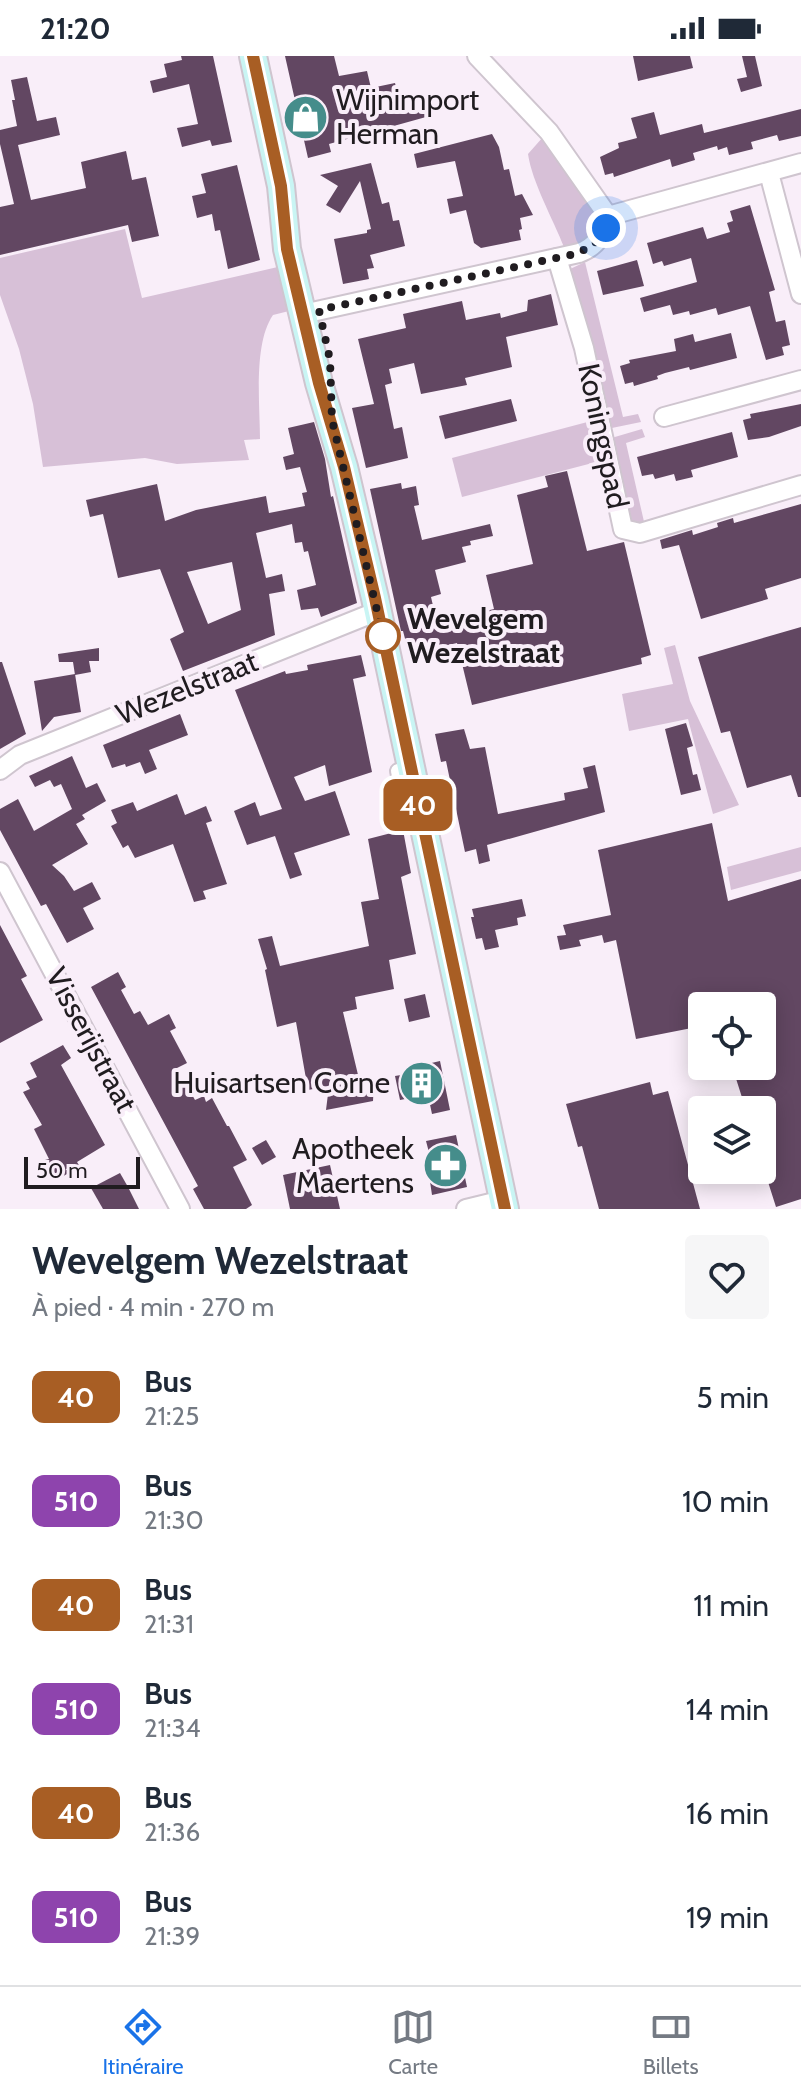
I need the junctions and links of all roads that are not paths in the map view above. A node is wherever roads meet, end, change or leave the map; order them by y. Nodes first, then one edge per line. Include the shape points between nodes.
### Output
1 (253, 56) edge
2 (477, 56) edge
3 (801, 163) edge
4 (769, 173) junction
5 (608, 216) junction
6 (557, 258) junction
7 (801, 294) edge
8 (311, 312) junction
9 (801, 380) edge
10 (664, 417) dead end
11 (801, 485) edge
12 (378, 611) junction
13 (0, 770) edge
14 (0, 872) edge
15 (504, 1204) edge
16 (180, 1209) edge
17 (466, 1209) edge

1 - 8 main road via 281,186 287,249
2 - 5 street via 549,132
3 - 4 street
4 - 5 street
4 - 7 street
5 - 6 street via 606,228 587,250
6 - 8 street
6 - 11 street, Koningspad via 584,348 623,529 640,533
8 - 12 main road via 319,383
9 - 10 street
12 - 13 street, Wezelstraat via 20,755
12 - 15 main road
14 - 16 street, Visserijstraat
15 - 17 street

